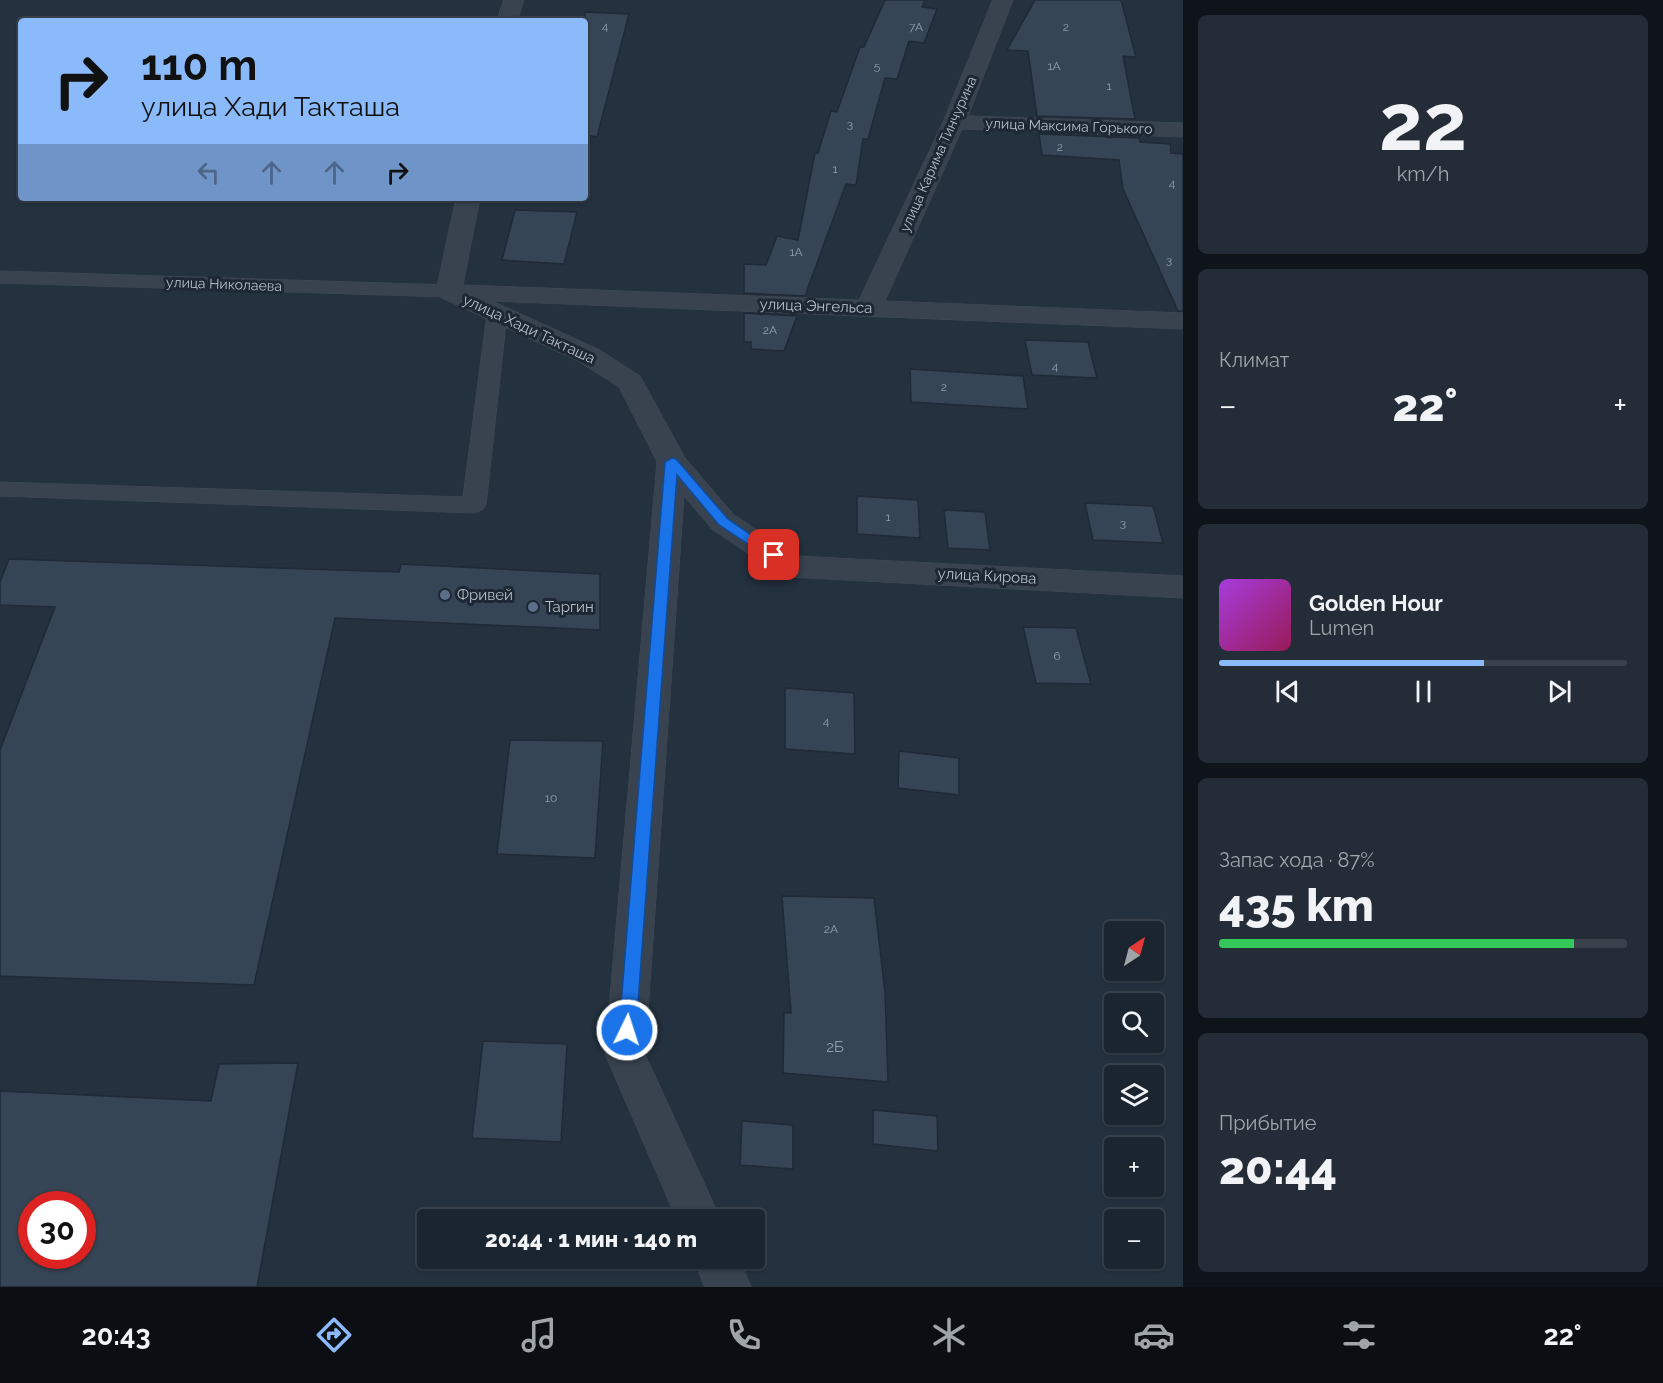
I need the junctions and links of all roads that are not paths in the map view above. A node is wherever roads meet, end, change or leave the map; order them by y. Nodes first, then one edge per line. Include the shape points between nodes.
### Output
1 (514, 0) edge
2 (1003, 0) edge
3 (508, 18) edge
4 (954, 122) junction
5 (1183, 130) edge
6 (467, 201) edge
7 (0, 277) edge
8 (449, 291) junction
9 (869, 308) junction
10 (497, 314) junction
11 (1183, 321) edge
12 (672, 462) junction
13 (0, 489) edge
14 (790, 566) joint
15 (1183, 587) edge
16 (694, 1209) edge
17 (721, 1269) edge
18 (729, 1287) edge

1 - 3 street
2 - 4 street, улица Карима Тинчурина
4 - 5 street, улица Максима Горького
4 - 9 street, улица Карима Тинчурина
6 - 8 street, улица Хади Такташа
7 - 8 lane, улица Николаева
8 - 9 street, улица Энгельса
8 - 10 street, улица Хади Такташа
9 - 11 street, улица Энгельса
10 - 12 street, улица Хади Такташа via 588,354 630,382
10 - 13 lane via 474,505
12 - 14 street, улица Хади Такташа via 723,522
12 - 16 street via 625,1054
14 - 15 street, улица Кирова
17 - 18 street

